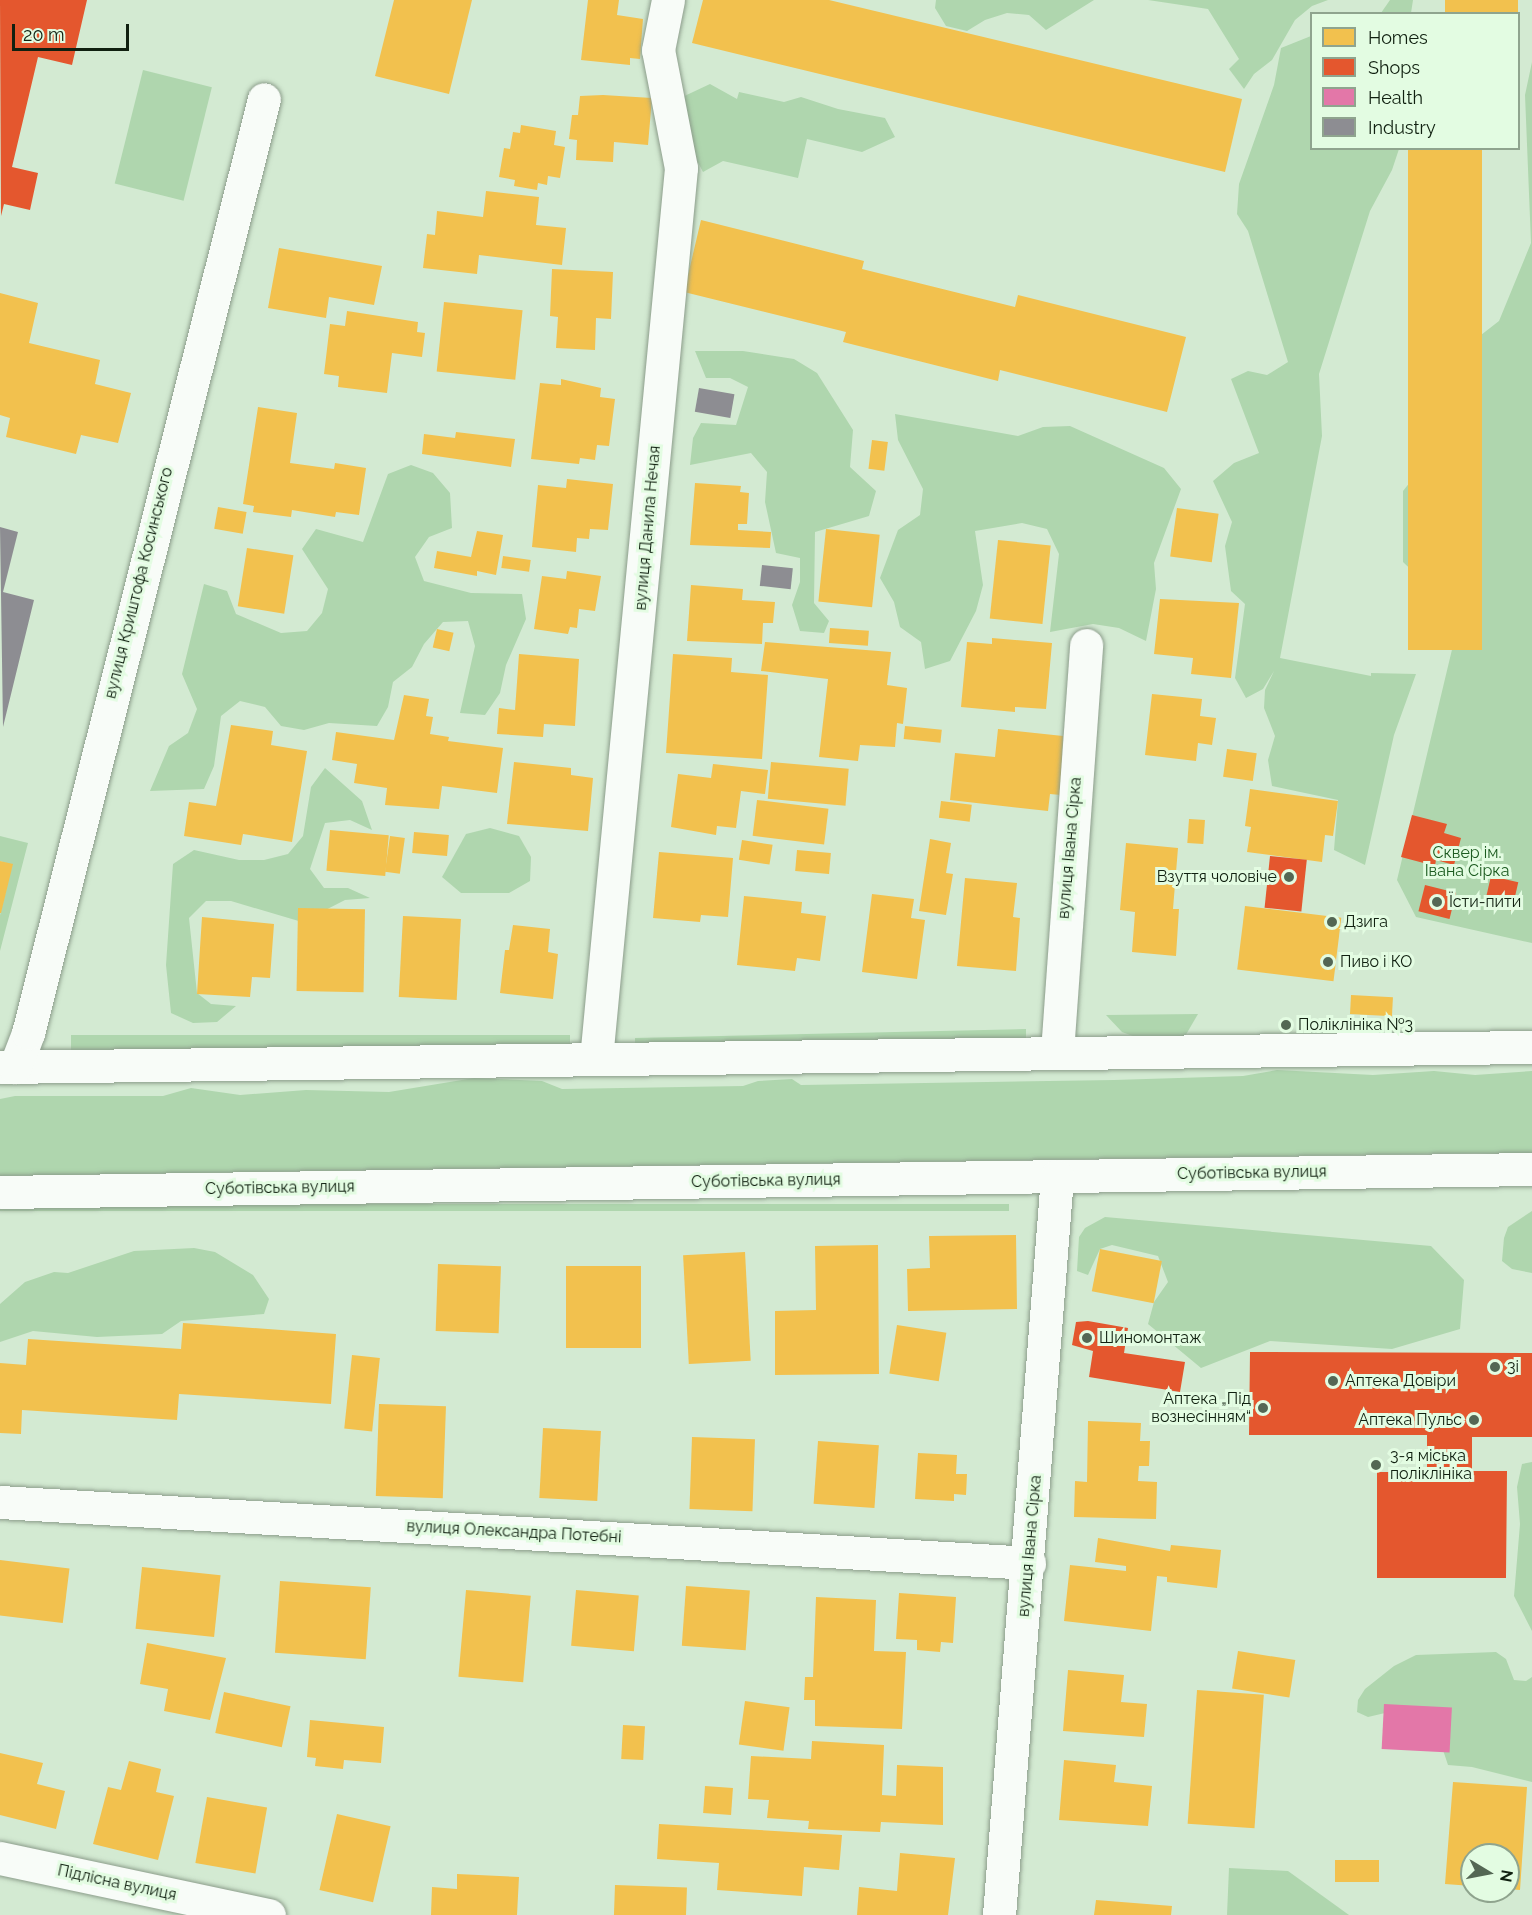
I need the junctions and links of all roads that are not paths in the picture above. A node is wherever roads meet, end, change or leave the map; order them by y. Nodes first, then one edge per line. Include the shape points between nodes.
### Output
1 (668, 0) edge
2 (264, 99) dead end
3 (1086, 645) dead end
4 (1532, 1047) edge
5 (1057, 1052) junction
6 (596, 1059) junction
7 (8, 1067) edge
8 (1532, 1169) edge
9 (1057, 1176) junction
10 (0, 1192) edge
11 (0, 1502) edge
12 (1029, 1563) junction
13 (0, 1858) edge
14 (269, 1915) edge
15 (999, 1915) edge

1 - 6 street, вулиця Данила Нечая via 658,50 681,168
2 - 7 street, вулиця Криштофа Косинського via 28,1033
3 - 5 street, вулиця Івана Сірка
4 - 5 street
5 - 6 street
6 - 7 street
8 - 9 street, Суботівська вулиця
9 - 10 street, Суботівська вулиця
9 - 12 street, вулиця Івана Сірка
11 - 12 street, вулиця Олександра Потебні
12 - 15 street, вулиця Івана Сірка
13 - 14 street, Підлісна вулиця

